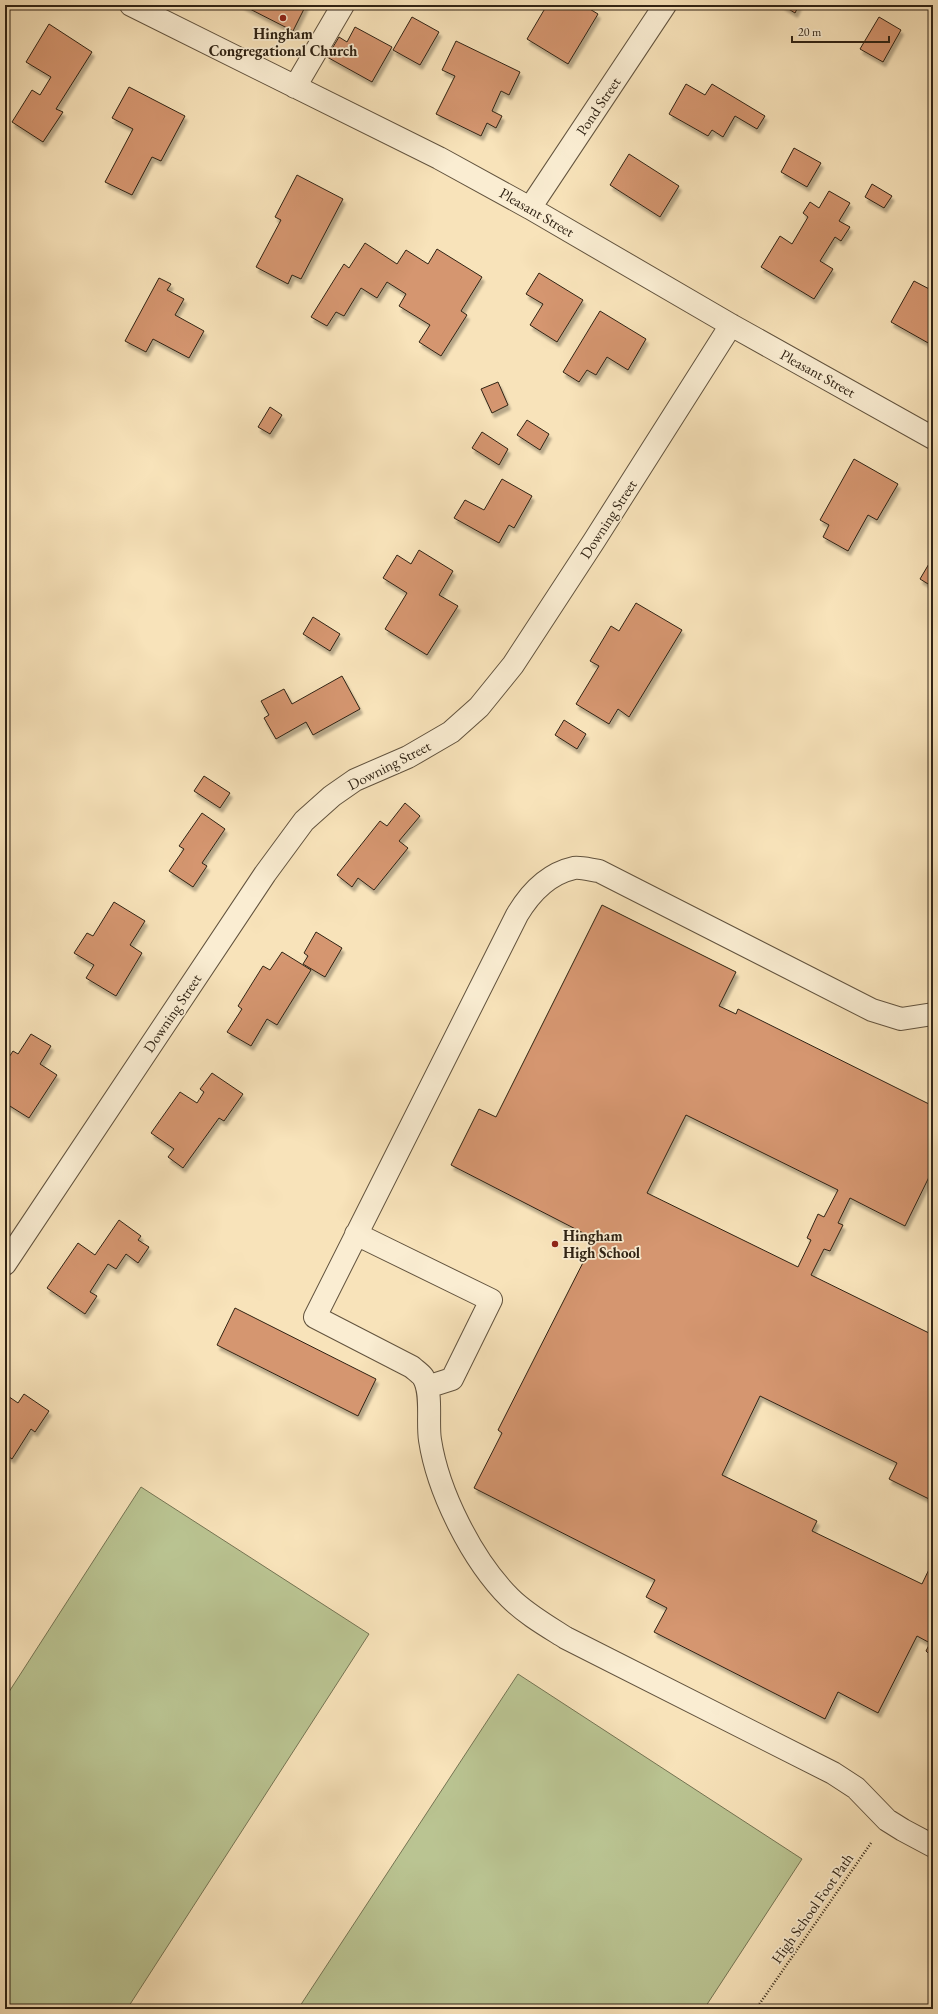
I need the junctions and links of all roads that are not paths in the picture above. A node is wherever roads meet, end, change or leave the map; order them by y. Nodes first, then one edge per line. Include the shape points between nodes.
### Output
1 (131, 5) edge
2 (343, 5) edge
3 (665, 5) edge
4 (295, 87) junction
5 (530, 208) junction
6 (731, 324) junction
7 (933, 438) edge
8 (933, 1014) edge
9 (356, 1234) junction
10 (5, 1264) edge
11 (427, 1387) junction
12 (933, 1846) edge

1 - 4 street, Pleasant Street
2 - 4 street
3 - 5 street, Pond Street
4 - 5 street, Pleasant Street via 439,158
5 - 6 street, Pleasant Street
6 - 7 street, Pleasant Street
6 - 10 street, Downing Street via 513,665 479,707 451,732 408,757 355,780 304,821 265,874
8 - 9 street via 901,1019 872,1010 599,871 575,868 547,879 524,903
9 - 11 street via 315,1317 412,1367 422,1376
9 - 11 street via 491,1300 452,1379
11 - 12 street via 430,1440 439,1476 459,1526 478,1558 510,1598 566,1638 833,1773 856,1788 887,1820

